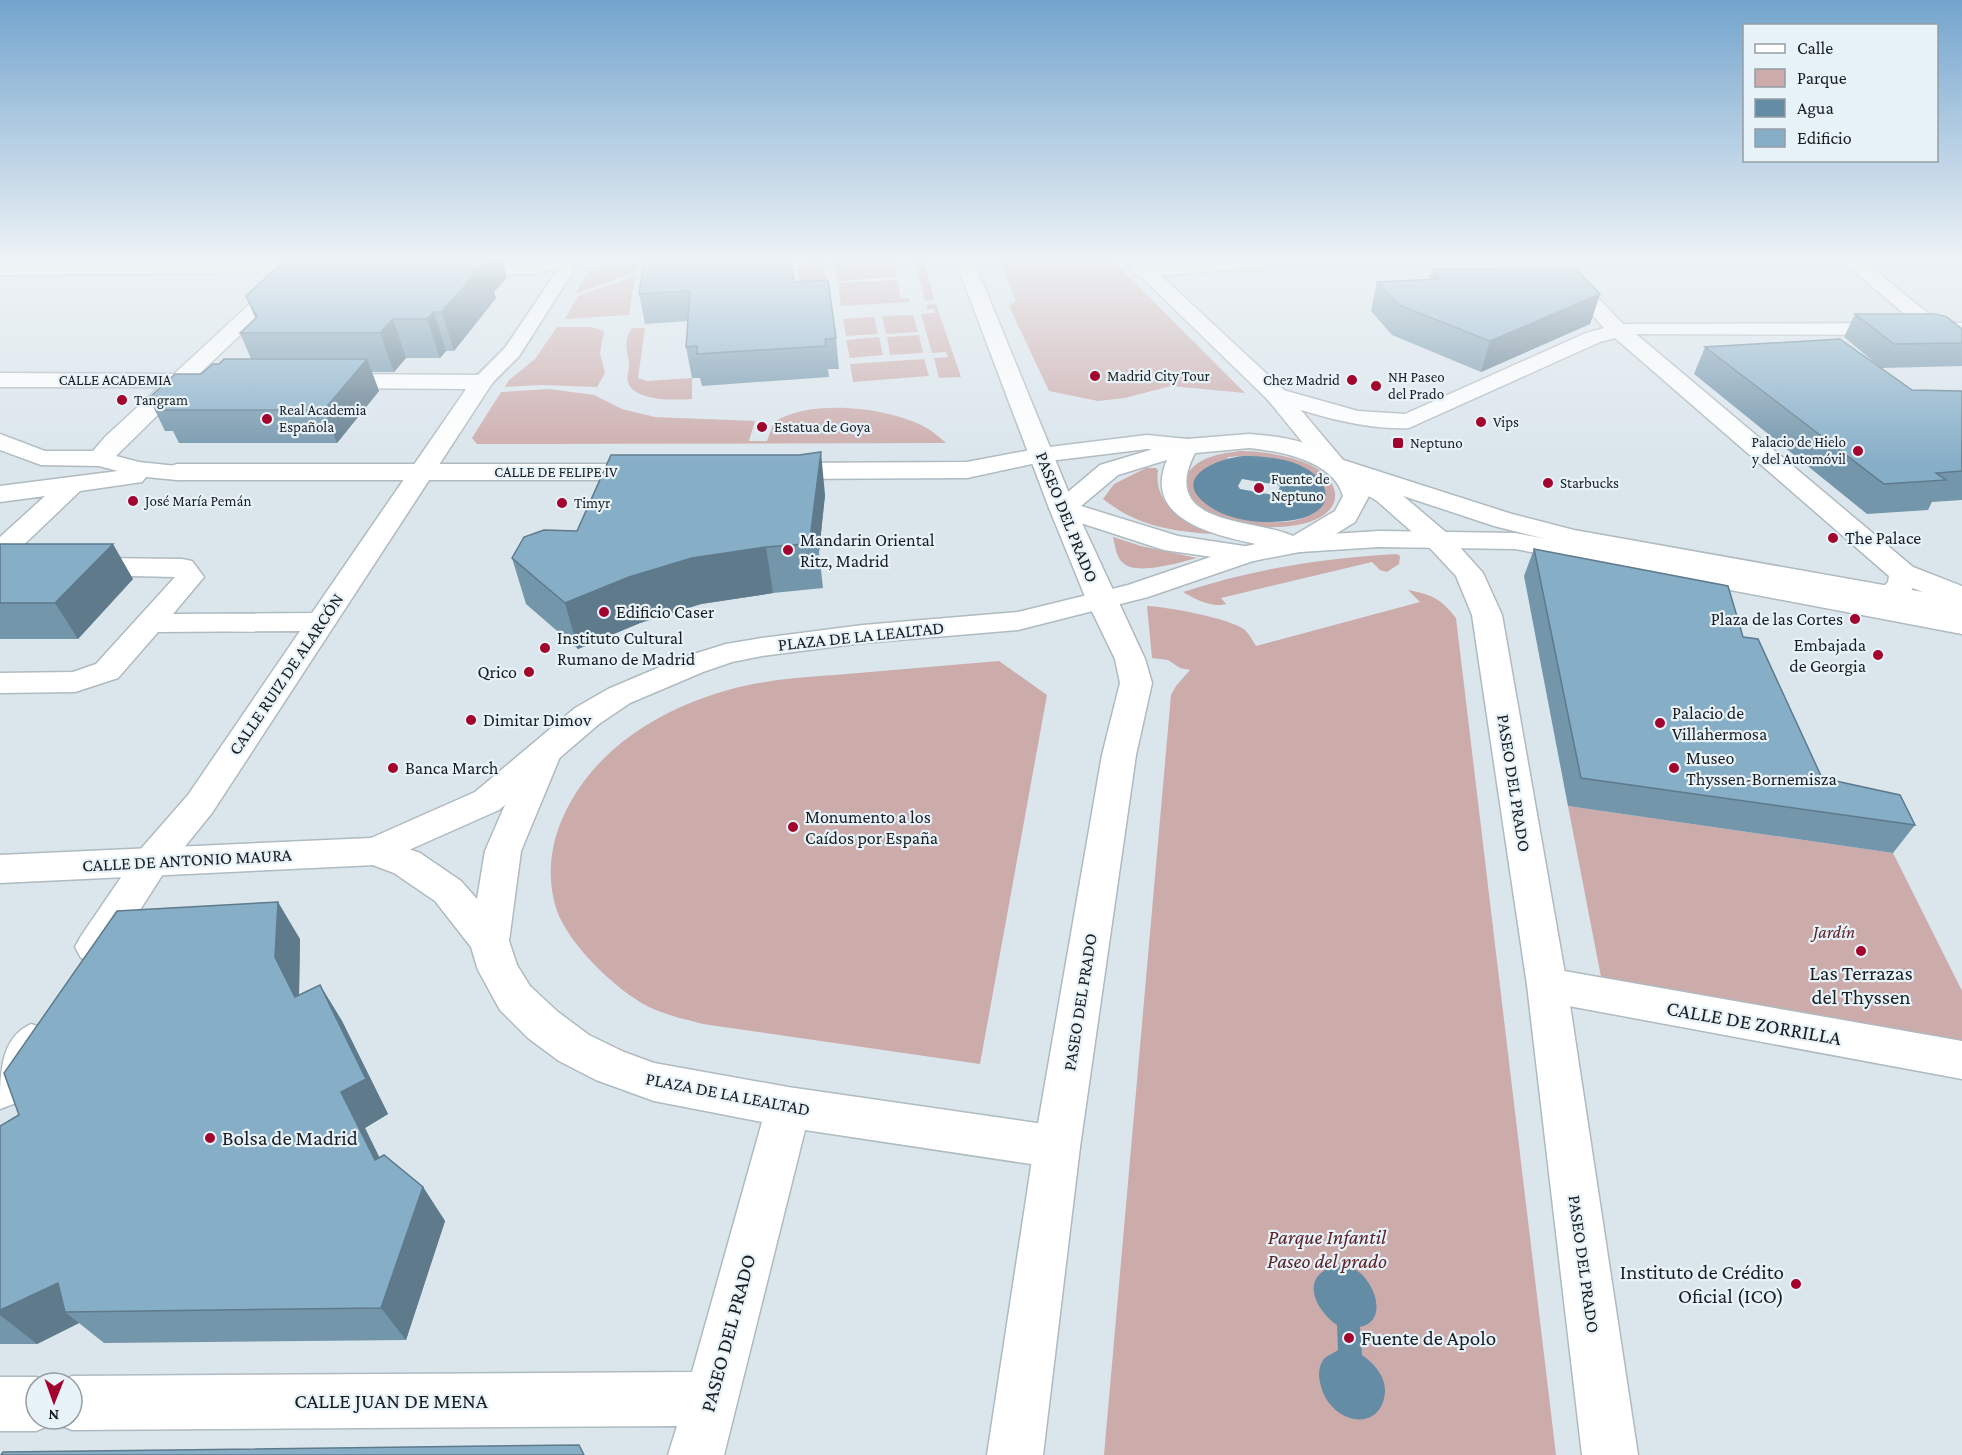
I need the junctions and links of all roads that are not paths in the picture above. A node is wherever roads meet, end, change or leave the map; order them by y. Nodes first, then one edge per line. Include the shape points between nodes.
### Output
1 (238, 327) edge
2 (528, 327) edge
3 (991, 327) edge
4 (1203, 327) edge
5 (1616, 327) edge
6 (1931, 327) edge
7 (1934, 329) junction
8 (1619, 330) junction
9 (1960, 338) edge
10 (0, 380) edge
11 (181, 381) junction
12 (237, 381) edge
13 (308, 381) edge
14 (482, 382) junction
15 (1276, 395) junction
16 (0, 441) edge
17 (1187, 446) junction
18 (1041, 455) junction
19 (100, 459) junction
20 (1334, 465) junction
21 (758, 471) edge
22 (177, 472) junction
23 (420, 472) junction
24 (675, 472) edge
25 (72, 485) junction
26 (0, 494) edge
27 (1062, 508) junction
28 (1438, 540) junction
29 (1300, 544) junction
30 (0, 552) edge
31 (1247, 554) junction
32 (0, 565) edge
33 (1900, 594) junction
34 (1962, 595) edge
35 (1101, 599) junction
36 (1962, 608) edge
37 (1962, 616) edge
38 (321, 622) junction
39 (149, 623) junction
40 (1962, 625) edge
41 (0, 683) edge
42 (545, 752) junction
43 (375, 850) junction
44 (152, 861) junction
45 (0, 868) edge
46 (489, 941) junction
47 (78, 971) edge
48 (1547, 985) junction
49 (46, 1020) edge
50 (1962, 1060) edge
51 (0, 1089) edge
52 (788, 1107) junction
53 (1057, 1147) junction
54 (711, 1399) junction
55 (84, 1403) edge
56 (0, 1404) edge
57 (24, 1404) edge
58 (696, 1455) edge
59 (1015, 1455) edge
60 (1610, 1455) edge

1 - 11 main road
2 - 14 street, CALLE RUIZ DE ALARCÓN via 512,352
3 - 18 main road, PASEO DEL PRADO
4 - 15 main road, PASEO DEL PRADO
5 - 8 main road
6 - 7 main road
7 - 8 main road
7 - 9 main road
8 - 15 main road via 1593,337 1409,421 1349,414
8 - 33 main road
10 - 11 main road, CALLE ACADEMIA
11 - 12 main road, CALLE ACADEMIA
11 - 19 main road
13 - 14 main road
14 - 23 main road, CALLE RUIZ DE ALARCÓN
15 - 20 main road, PASEO DEL PRADO
16 - 19 main road, CALLE DE FELIPE IV via 42,458
17 - 18 main road via 1147,442
17 - 20 main road via 1235,441 1272,443
17 - 27 main road via 1109,470
17 - 29 main road via 1173,482 1185,507 1241,534
18 - 21 main road via 967,470
18 - 27 main road, PASEO DEL PRADO
19 - 22 main road, CALLE DE FELIPE IV via 138,469
20 - 28 main road, PASEO DEL PRADO via 1386,495
20 - 29 main road via 1353,485 1356,496 1346,516
20 - 33 main road via 1503,520 1573,538
22 - 23 main road, CALLE DE FELIPE IV
22 - 25 main road, CALLE DE FELIPE IV
23 - 24 main road, CALLE DE FELIPE IV
23 - 38 main road, CALLE RUIZ DE ALARCÓN
25 - 26 main road, CALLE DE FELIPE IV
25 - 30 main road
27 - 31 main road via 1174,544
27 - 35 main road, PASEO DEL PRADO
28 - 29 main road
28 - 33 main road via 1515,541
28 - 48 main road, PASEO DEL PRADO via 1469,573 1487,615
29 - 31 main road
31 - 35 main road, PLAZA DE LA LEALTAD via 1138,591
32 - 39 main road via 182,567 190,577
33 - 34 main road via 1944,591
33 - 36 main road
33 - 37 main road via 1940,617
33 - 40 main road
35 - 42 main road, PLAZA DE LA LEALTAD via 1018,621 863,634 726,654 619,696 587,716
35 - 53 main road, PASEO DEL PRADO via 1130,659 1136,683 1119,755
38 - 39 main road
38 - 44 main road, CALLE RUIZ DE ALARCÓN via 200,804
39 - 41 main road via 107,672 75,682
42 - 43 main road, CALLE DE ANTONIO MAURA via 488,801
42 - 46 main road, PLAZA DE LA LEALTAD via 503,851
43 - 44 main road, CALLE DE ANTONIO MAURA
43 - 46 main road, CALLE DE ANTONIO MAURA via 407,863 448,891
44 - 45 main road, CALLE DE ANTONIO MAURA
44 - 47 main road, CALLE RUIZ DE ALARCÓN
46 - 52 main road, PLAZA DE LA LEALTAD via 498,970 515,998 574,1048 611,1067 654,1082
48 - 50 main road, CALLE DE ZORRILLA
48 - 60 main road, PASEO DEL PRADO
49 - 51 main road
52 - 53 main road, PLAZA DE LA LEALTAD
52 - 54 main road, PASEO DEL PRADO
53 - 59 main road, PASEO DEL PRADO
54 - 55 main road, CALLE JUAN DE MENA
54 - 58 main road, PASEO DEL PRADO
56 - 57 main road

